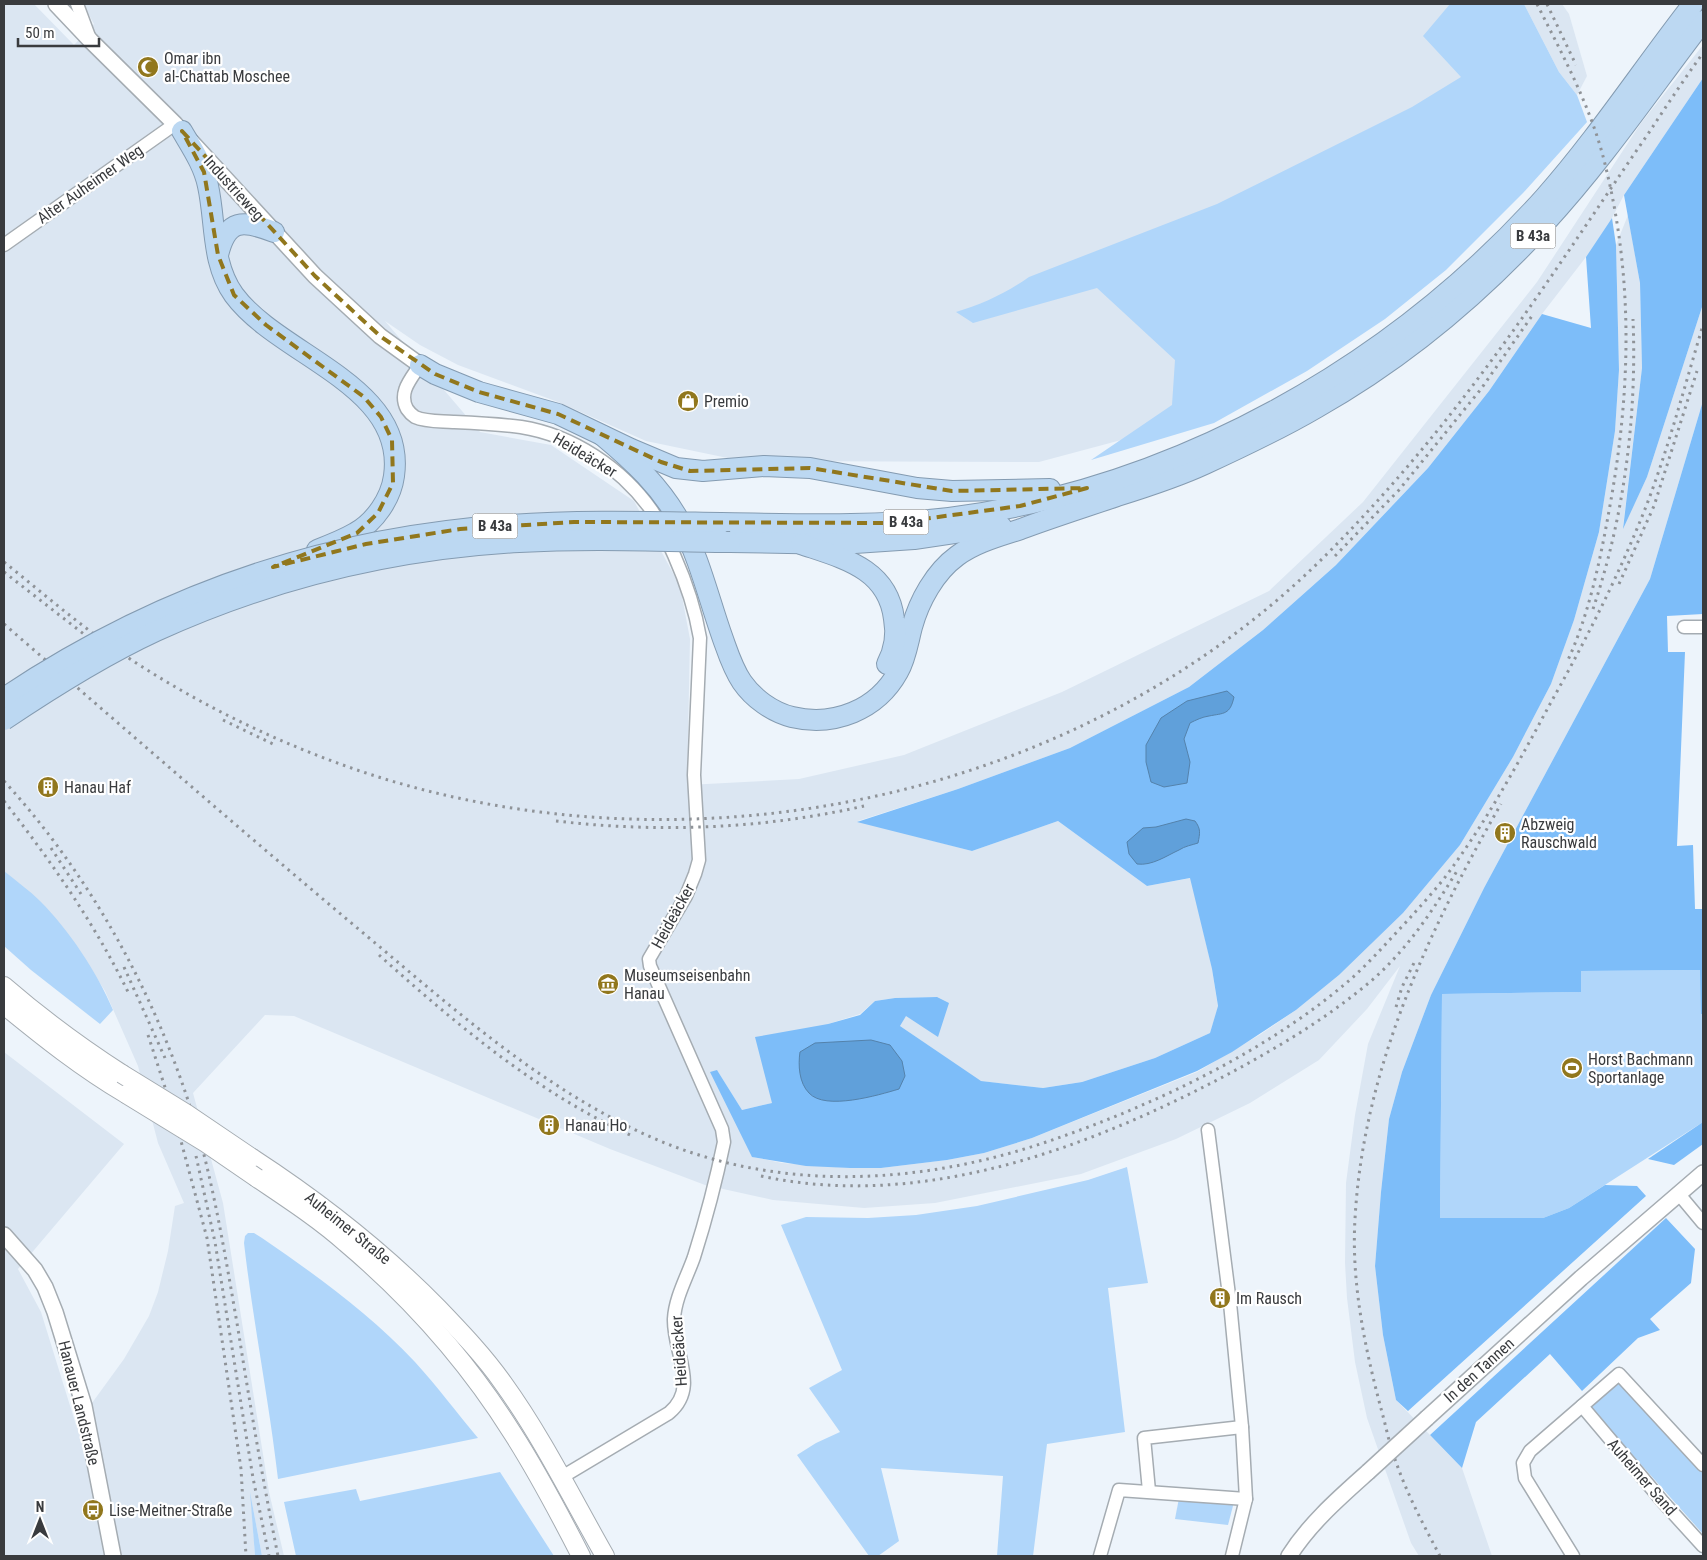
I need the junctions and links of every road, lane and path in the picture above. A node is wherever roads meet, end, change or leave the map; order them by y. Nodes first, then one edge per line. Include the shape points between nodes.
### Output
1 (56, 4) edge
2 (77, 4) edge
3 (1693, 4) edge
4 (1703, 21) edge
5 (91, 41) junction
6 (179, 127) junction
7 (274, 232) junction
8 (4, 245) edge
9 (218, 255) junction
10 (420, 365) junction
11 (603, 436) junction
12 (1087, 488) junction
13 (1067, 512) junction
14 (801, 544) junction
15 (273, 567) junction
16 (1684, 626) dead end
17 (1703, 627) edge
18 (720, 632) junction
19 (4, 698) edge
20 (4, 720) edge
21 (4, 986) edge
22 (4, 1005) edge
23 (1208, 1130) dead end
24 (1703, 1173) edge
25 (1678, 1193) junction
26 (1703, 1223) edge
27 (4, 1235) edge
28 (1582, 1406) junction
29 (1242, 1427) junction
30 (1703, 1465) edge
31 (562, 1477) junction
32 (1149, 1491) junction
33 (1246, 1499) junction
34 (1703, 1546) edge
35 (113, 1556) edge
36 (582, 1556) edge
37 (605, 1556) edge
38 (1100, 1556) edge
39 (1232, 1556) edge
40 (1289, 1556) edge
41 (1573, 1556) edge

1 - 5 street, Industrieweg
2 - 5 street
3 - 12 highway, B 43a via 1544,197 1482,262 1419,316 1350,367 1261,417 1161,463
4 - 13 highway, B 43a via 1553,215 1491,278 1419,340 1319,407 1239,448 1155,484
5 - 6 street, Industrieweg
6 - 7 street, Industrieweg
6 - 8 street, Alter Auheimer Weg
6 - 9 highway via 208,185
7 - 9 highway via 244,223 227,233
7 - 10 street, Industrieweg via 315,276 380,336
9 - 15 highway, bridge via 231,288 254,315 364,397 387,426 392,440 393,483 378,513 357,533
10 - 11 highway via 479,392 558,414
10 - 31 street, Heideäcker via 404,392 405,404 414,417 547,432 591,454 622,477 644,500 660,525 689,592 700,638 694,775 699,860 686,896 650,959 671,1017 722,1129 724,1142 703,1227 674,1317 685,1385 677,1407 669,1413
11 - 12 highway via 676,468 690,470 764,466 810,468 917,488 952,491
11 - 18 highway via 637,465 678,520 695,555
12 - 15 highway, B 43a, bridge via 1020,506 903,522 851,525 510,524 366,544
13 - 14 highway, B 43a via 914,539
13 - 18 highway via 988,540 958,555 948,564 923,598 895,677 869,705 842,717 792,717 763,703 739,677
14 - 18 highway via 859,566 870,574 890,599 896,628 894,649 872,686 846,703 831,706 789,702 755,679
14 - 20 highway, B 43a, bridge via 518,542 422,552 332,570 255,592 155,632 86,667
15 - 19 highway, B 43a, bridge via 147,616 76,653
16 - 17 street
21 - 31 main road, Auheimer Straße, bridge via 88,1052 302,1191 394,1264 454,1324 502,1382 528,1418
22 - 36 main road, Auheimer Straße, bridge via 74,1061 206,1143 319,1221 392,1284 453,1351 488,1396 514,1434
23 - 29 street
24 - 25 street, In den Tannen
25 - 26 street
25 - 40 street, In den Tannen, bridge via 1317,1519
27 - 35 street, Hanauer Landstraße via 40,1277 49,1296 84,1406
28 - 30 street via 1619,1374
28 - 34 street, Auheimer Sand
28 - 41 street via 1530,1451 1524,1463 1525,1478
29 - 32 street via 1144,1438
29 - 33 street
31 - 37 main road, Auheimer Straße
32 - 33 street
32 - 38 street via 1118,1490
33 - 39 street

